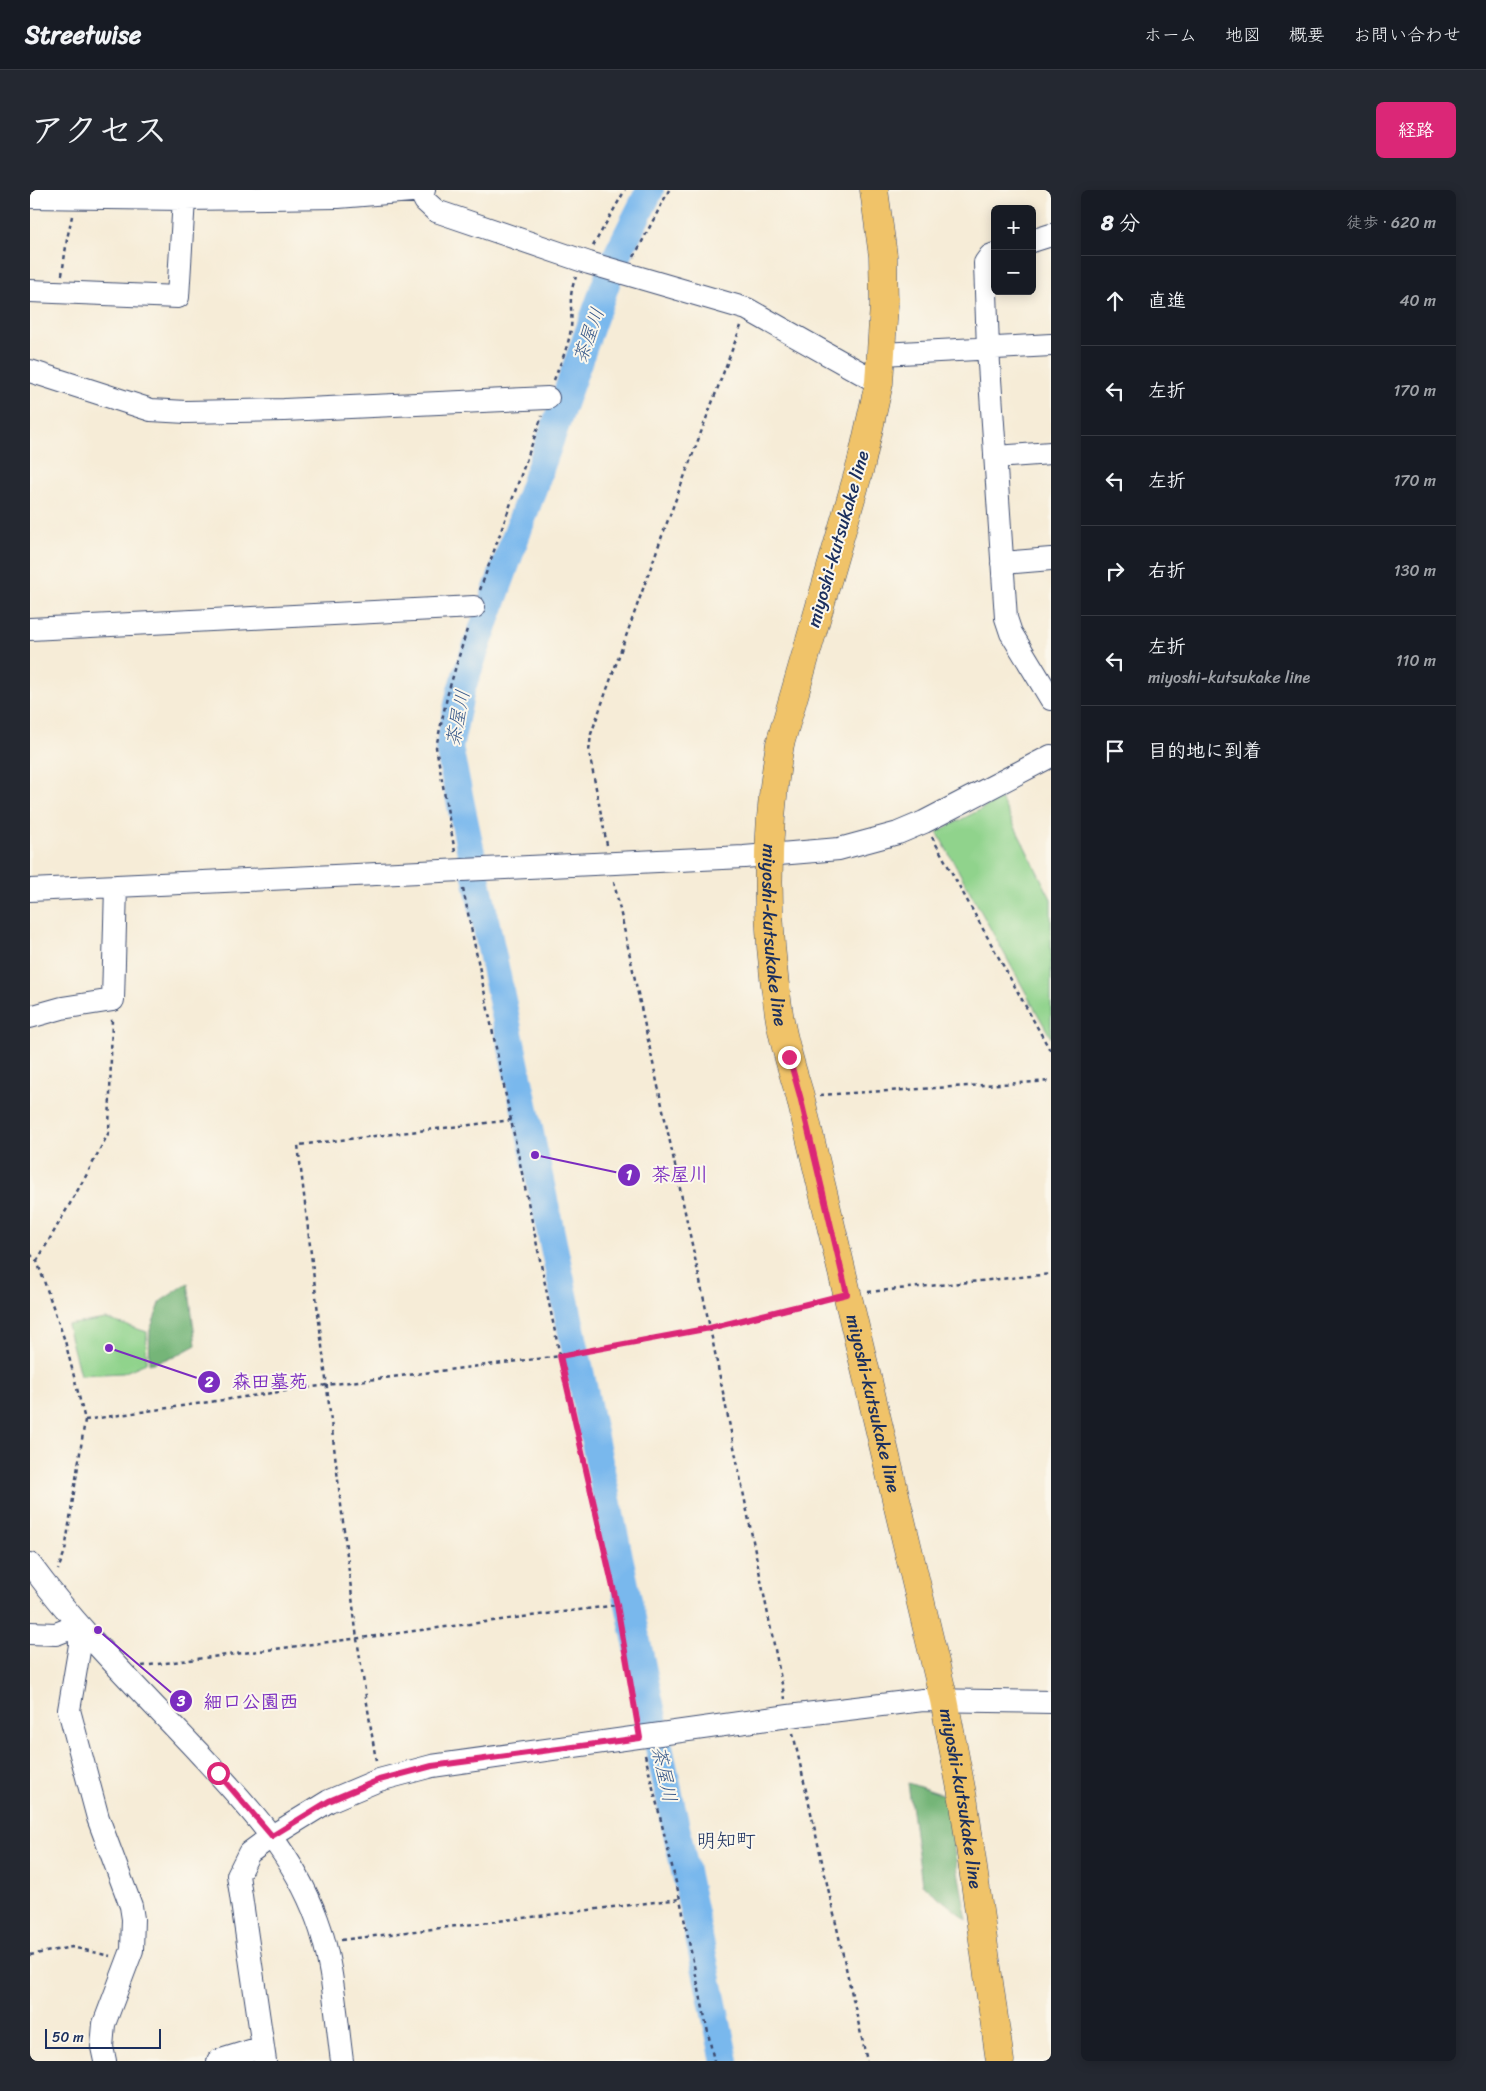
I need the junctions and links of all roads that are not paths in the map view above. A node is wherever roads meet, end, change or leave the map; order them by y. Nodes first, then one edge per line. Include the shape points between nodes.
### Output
1 (874, 190) edge
2 (422, 191) edge
3 (30, 197) edge
4 (184, 199) junction
5 (1051, 235) edge
6 (1036, 240) edge
7 (991, 256) edge
8 (30, 291) edge
9 (1051, 345) edge
10 (988, 349) junction
11 (882, 354) junction
12 (30, 371) edge
13 (879, 382) junction
14 (548, 398) road end
15 (1051, 453) edge
16 (995, 457) junction
17 (1051, 559) edge
18 (1002, 563) junction
19 (474, 607) road end
20 (30, 629) edge
21 (1051, 699) edge
22 (1051, 756) edge
23 (768, 855) junction
24 (116, 886) junction
25 (30, 890) edge
26 (30, 1018) edge
27 (37, 1577) edge
28 (79, 1625) junction
29 (30, 1633) edge
30 (944, 1700) junction
31 (1051, 1702) edge
32 (272, 1836) junction
33 (264, 2054) edge
34 (105, 2061) edge
35 (218, 2061) edge
36 (342, 2061) edge
37 (1000, 2061) edge

1 - 11 main road, miyoshi-kutsukake line via 883,256
2 - 4 street
2 - 13 street via 425,201 436,211 586,262 747,309
3 - 4 street
4 - 8 street via 178,297
5 - 6 street
7 - 10 street via 985,263
9 - 10 street
10 - 11 street
10 - 16 street
11 - 13 main road, miyoshi-kutsukake line
12 - 14 street via 151,410 186,412
13 - 23 main road, miyoshi-kutsukake line via 861,464 780,744 773,785
15 - 16 street
16 - 18 street
17 - 18 street
18 - 21 street via 1006,618 1011,633
19 - 20 street
22 - 23 street via 898,833 839,850
23 - 24 street
23 - 30 main road, miyoshi-kutsukake line via 779,1015
24 - 25 street
24 - 26 street via 113,1000 62,1008
27 - 28 street
28 - 29 street via 56,1634
28 - 32 street
28 - 34 street via 80,1646 69,1710 98,1818 133,1919 132,1950 104,2024 102,2047
30 - 31 street
30 - 32 street via 789,1716 432,1766 379,1780 329,1801
30 - 37 main road, miyoshi-kutsukake line via 964,1804
32 - 33 street via 249,1853 238,1875
32 - 36 street via 286,1856 318,1920 329,1968
33 - 35 street

